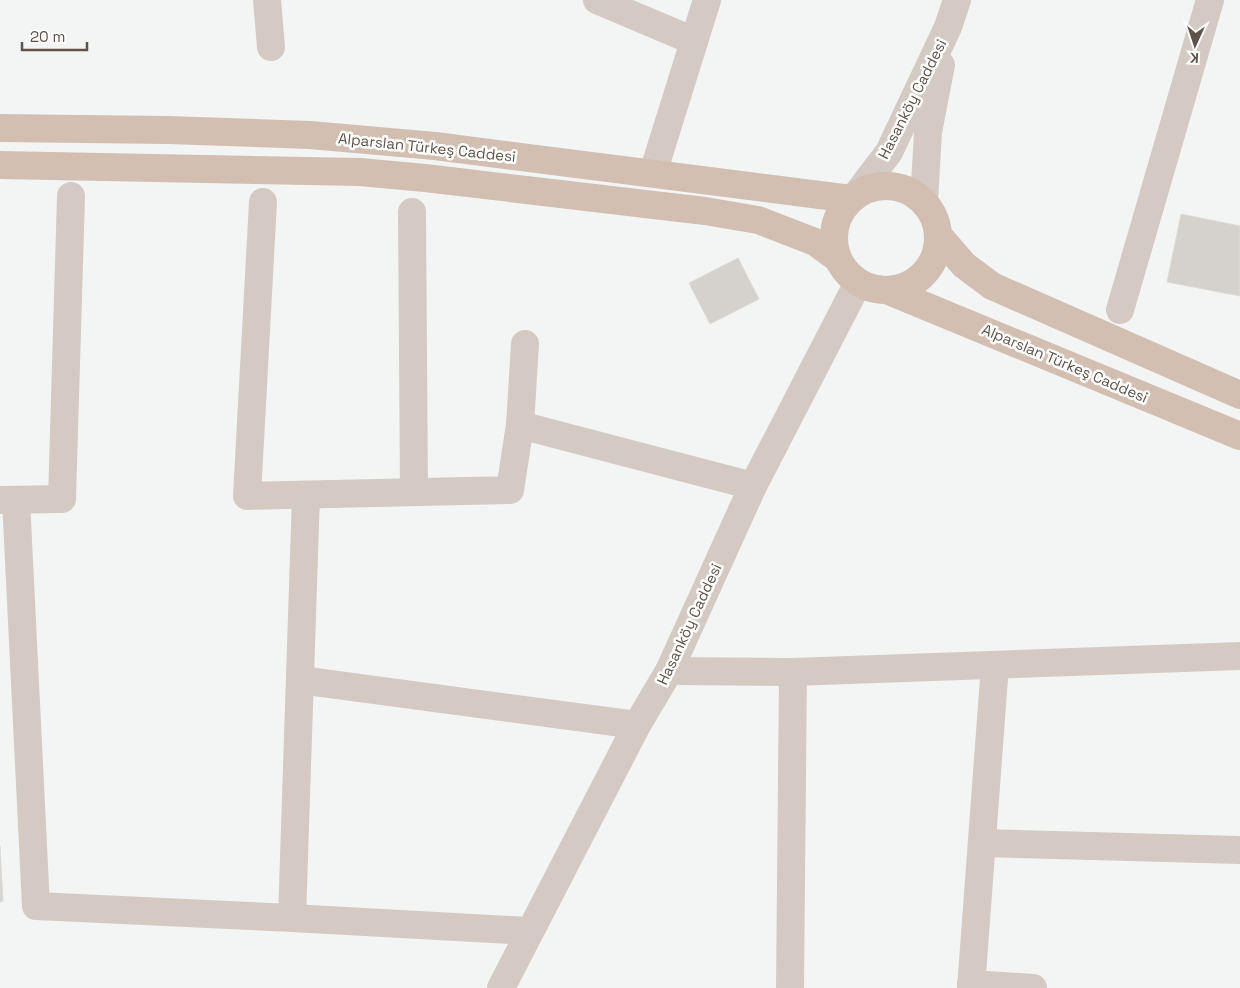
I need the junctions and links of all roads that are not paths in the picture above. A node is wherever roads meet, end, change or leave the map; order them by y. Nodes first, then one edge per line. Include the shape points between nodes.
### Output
1 (267, 0) edge
2 (597, 0) edge
3 (707, 0) edge
4 (957, 0) edge
5 (1210, 0) edge
6 (948, 27) junction
7 (694, 41) junction
8 (272, 47) dead end
9 (0, 128) edge
10 (0, 165) edge
11 (653, 173) junction
12 (71, 196) dead end
13 (854, 196) junction
14 (262, 202) dead end
15 (924, 202) junction
16 (412, 212) dead end
17 (938, 235) junction
18 (836, 258) junction
19 (858, 283) junction
20 (889, 291) junction
21 (1120, 310) dead end
22 (525, 344) dead end
23 (1240, 395) edge
24 (520, 425) junction
25 (1240, 436) edge
26 (753, 486) junction
27 (414, 491) junction
28 (306, 495) junction
29 (8, 500) edge
30 (1240, 656) edge
31 (995, 665) junction
32 (669, 671) junction
33 (793, 672) junction
34 (300, 680) junction
35 (637, 724) junction
36 (982, 843) junction
37 (1240, 850) edge
38 (292, 918) junction
39 (529, 931) junction
40 (971, 986) edge
41 (501, 988) edge
42 (790, 988) edge
43 (1033, 988) edge

1 - 8 street
2 - 7 street
3 - 7 street
4 - 6 street, Hasanköy Caddesi
5 - 21 street
6 - 13 street, Hasanköy Caddesi via 889,152
6 - 15 street, Hasanköy Caddesi via 928,132
7 - 11 street
9 - 11 main road, Alparslan Türkeş Caddesi via 310,135 435,146
10 - 18 main road, Alparslan Türkeş Caddesi via 360,172 426,178 758,220 815,242
11 - 13 main road, Alparslan Türkeş Caddesi
12 - 29 street via 62,499
13 - 15 main road via 874,187 892,186 910,192
13 - 18 main road via 835,222
14 - 28 street via 247,496
15 - 17 main road via 934,218
16 - 27 street
17 - 20 main road via 937,252 930,267 919,279
17 - 23 main road via 964,265 992,286
18 - 19 main road
19 - 20 main road
19 - 26 street, Hasanköy Caddesi
20 - 25 main road, Alparslan Türkeş Caddesi
22 - 24 street
24 - 26 street
24 - 27 street via 510,490
26 - 32 street, Hasanköy Caddesi
27 - 28 street
28 - 34 street
29 - 38 street via 36,906
30 - 31 street
31 - 33 street
31 - 36 street
32 - 33 street
32 - 35 street, Hasanköy Caddesi
33 - 42 street
34 - 35 street
34 - 38 street
35 - 39 street, Hasanköy Caddesi
36 - 37 street
36 - 40 street
38 - 39 street
39 - 41 street, Hasanköy Caddesi
40 - 43 street

